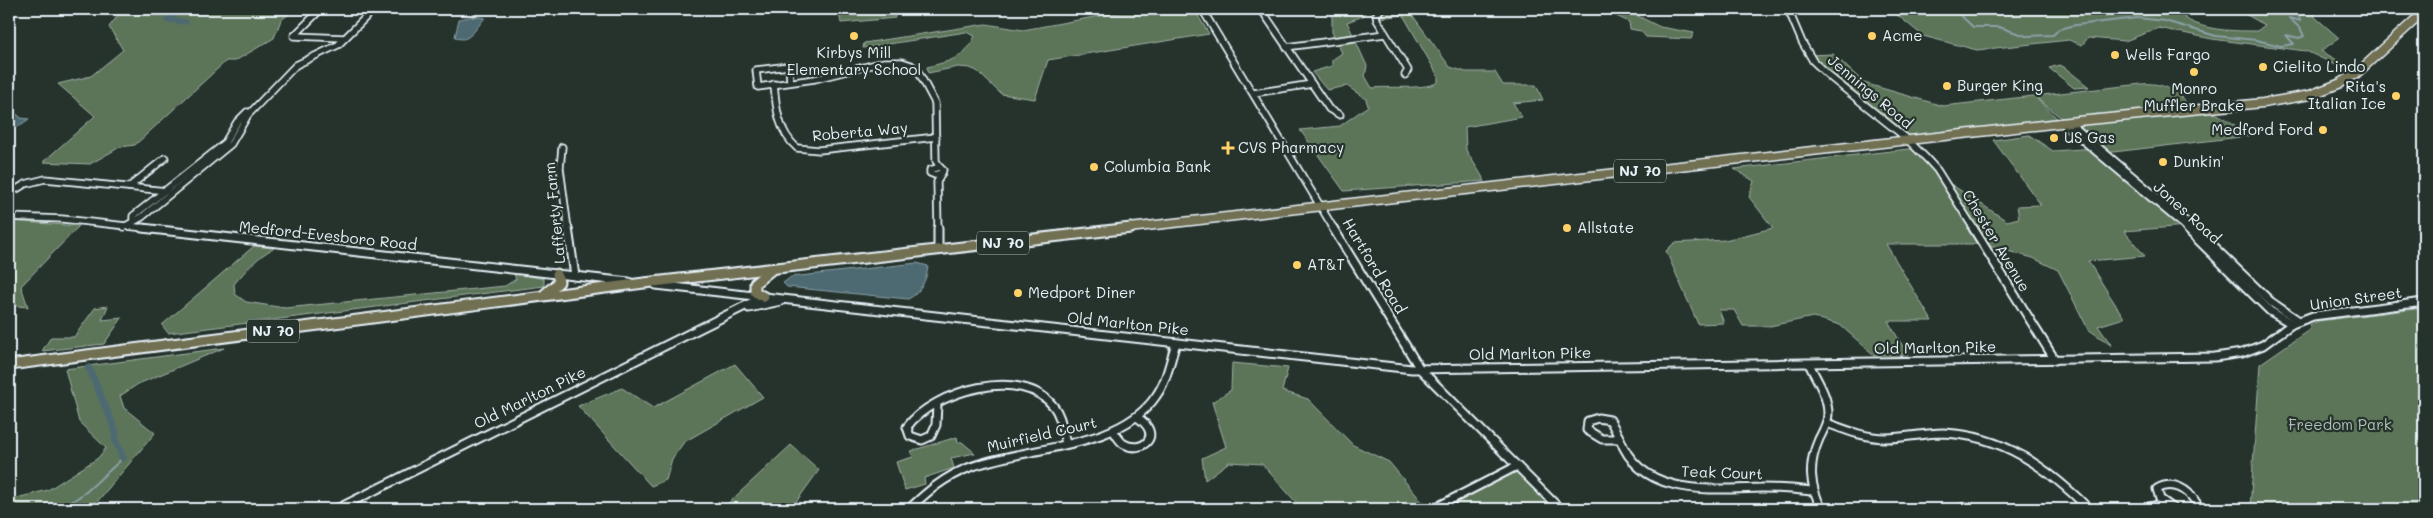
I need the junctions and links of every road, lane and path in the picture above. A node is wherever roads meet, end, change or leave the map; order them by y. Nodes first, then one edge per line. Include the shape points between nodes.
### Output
1 (321, 9) edge
2 (374, 9) edge
3 (1202, 9) edge
4 (1262, 9) edge
5 (1381, 9) edge
6 (1788, 9) edge
7 (2424, 14) edge
8 (1385, 34) junction
9 (345, 38) junction
10 (1286, 47) junction
11 (1405, 75) dead end
12 (790, 82) junction
13 (774, 84) junction
14 (1312, 84) junction
15 (1254, 93) junction
16 (260, 102) junction
17 (1340, 115) dead end
18 (2066, 123) junction
19 (936, 137) junction
20 (1909, 141) junction
21 (562, 148) dead end
22 (165, 158) dead end
23 (939, 168) junction
24 (937, 182) junction
25 (129, 187) junction
26 (17, 189) dead end
27 (166, 190) junction
28 (174, 191) junction
29 (1322, 207) junction
30 (9, 217) edge
31 (132, 220) junction
32 (124, 227) junction
33 (938, 250) junction
34 (779, 268) junction
35 (556, 274) junction
36 (575, 276) junction
37 (644, 283) junction
38 (740, 294) junction
39 (537, 297) junction
40 (764, 297) junction
41 (794, 300) junction
42 (2424, 302) edge
43 (736, 312) junction
44 (2295, 323) junction
45 (1176, 343) junction
46 (2056, 360) junction
47 (1809, 364) junction
48 (9, 365) edge
49 (1420, 369) junction
50 (936, 404) junction
51 (1137, 416) junction
52 (1827, 423) junction
53 (1114, 432) junction
54 (1620, 439) dead end
55 (1066, 444) junction
56 (1517, 466) junction
57 (1812, 491) junction
58 (2164, 504) junction
59 (337, 509) edge
60 (909, 509) edge
61 (1433, 509) edge
62 (1560, 509) edge
63 (1822, 509) edge
64 (1956, 509) edge
65 (1974, 509) edge
66 (2089, 509) edge
67 (2140, 509) edge
68 (2174, 509) edge
69 (2195, 509) edge

1 - 9 street via 294,36
2 - 9 street
3 - 15 street, Hartford Road
4 - 10 street
5 - 8 street via 1376,15
6 - 20 street, Jennings Road via 1814,62
7 - 18 highway, NJ 70 via 2357,73 2310,95 2264,103
8 - 10 street
8 - 11 street via 1408,70
9 - 16 street via 338,45 296,66
10 - 14 street
12 - 13 street
12 - 13 street via 789,66 756,70 758,86
12 - 19 street via 884,62 902,62 918,71 934,103
13 - 19 street, Roberta Way via 776,109 786,134 797,148 819,150
14 - 15 street
14 - 17 street via 1329,109
15 - 29 street, Hartford Road
16 - 27 street via 237,122 224,144
16 - 28 street via 231,144
18 - 20 highway, NJ 70
18 - 44 street, Jones Road via 2191,232 2270,311
19 - 23 street
20 - 29 highway, NJ 70
20 - 46 street, Chester Avenue via 1926,156 1944,180
21 - 36 street, Lafferty Farm via 560,168
22 - 25 street
23 - 24 street
23 - 24 street via 933,172
24 - 33 street
25 - 26 street via 44,178
25 - 27 street
27 - 28 street
27 - 31 street
28 - 31 street via 142,217
29 - 33 highway, NJ 70
29 - 49 street, Hartford Road
30 - 32 street, Medford-Evesboro Road via 62,219
31 - 32 street
32 - 35 street, Medford-Evesboro Road
33 - 34 highway, NJ 70
34 - 37 highway, NJ 70
34 - 40 highway via 764,274 755,283 756,292
35 - 36 street, Medford-Evesboro Road
35 - 39 highway via 559,278 556,287
36 - 37 street, Medford-Evesboro Road
37 - 38 street, Medford-Evesboro Road
37 - 39 highway, NJ 70
38 - 40 street, Old Marlton Pike
38 - 43 street via 742,300
39 - 48 highway, NJ 70
40 - 41 street, Old Marlton Pike
40 - 43 street
41 - 43 street
41 - 45 street, Old Marlton Pike
42 - 44 street, Union Street via 2328,313
43 - 59 street, Old Marlton Pike
44 - 46 street, Old Marlton Pike via 2262,345 2229,356
45 - 49 street, Old Marlton Pike
45 - 51 street, Muirfield Court via 1159,391
46 - 47 street, Old Marlton Pike
47 - 49 street, Old Marlton Pike
47 - 52 street via 1825,397
49 - 56 street, Hartford Road
50 - 50 street via 911,422 907,427 910,436 917,439 931,436 937,424
50 - 55 street via 971,388 995,385 1022,388 1054,405
51 - 53 street, Muirfield Court
51 - 53 street via 1150,428 1149,440 1144,445 1123,443
52 - 57 street via 1812,452
52 - 66 street via 1876,438 1943,433 1994,441 2014,449 2049,471
53 - 55 street, Muirfield Court
54 - 57 street, Teak Court via 1625,451 1641,468 1678,486
55 - 60 street, Muirfield Court via 960,471 938,482
56 - 61 street
56 - 62 street, Hartford Road
57 - 63 street
58 - 67 street
58 - 68 street
58 - 69 street via 2157,489 2162,485 2172,485 2193,496 2197,504
64 - 65 street

